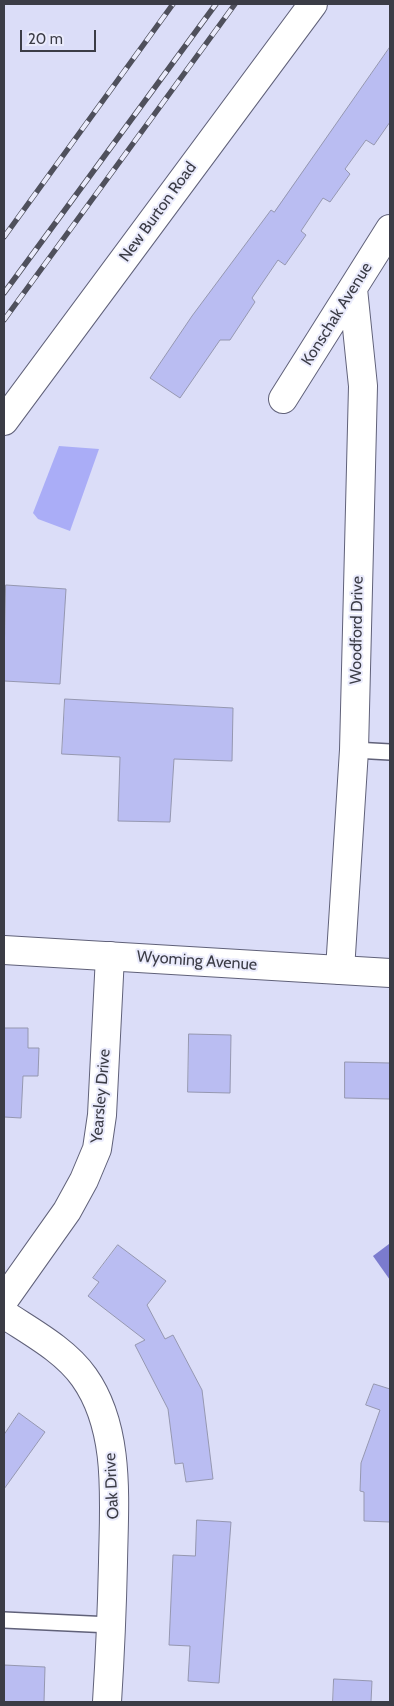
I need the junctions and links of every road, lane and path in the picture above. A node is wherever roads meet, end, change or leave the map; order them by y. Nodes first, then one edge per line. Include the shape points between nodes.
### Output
1 (313, 4) edge
2 (390, 229) edge
3 (353, 289) junction
4 (283, 399) dead end
5 (4, 421) edge
6 (354, 750) junction
7 (390, 752) edge
8 (4, 950) edge
9 (110, 956) junction
10 (340, 970) junction
11 (390, 973) edge
12 (4, 1300) edge
13 (4, 1314) edge
14 (4, 1620) edge
15 (112, 1625) junction
16 (107, 1702) edge

1 - 5 street, New Burton Road
2 - 3 street, Konschak Avenue
3 - 4 street, Konschak Avenue
3 - 6 street, Woodford Drive via 362,386
6 - 7 lane
6 - 10 street, Woodford Drive
8 - 9 street, Wyoming Avenue
9 - 10 street, Wyoming Avenue
9 - 12 street, Yearsley Drive via 102,1115 97,1149 67,1211
10 - 11 street, Wyoming Avenue
13 - 15 street, Oak Drive via 56,1349 84,1376 99,1402 111,1449 114,1500
14 - 15 lane
15 - 16 street, Oak Drive

